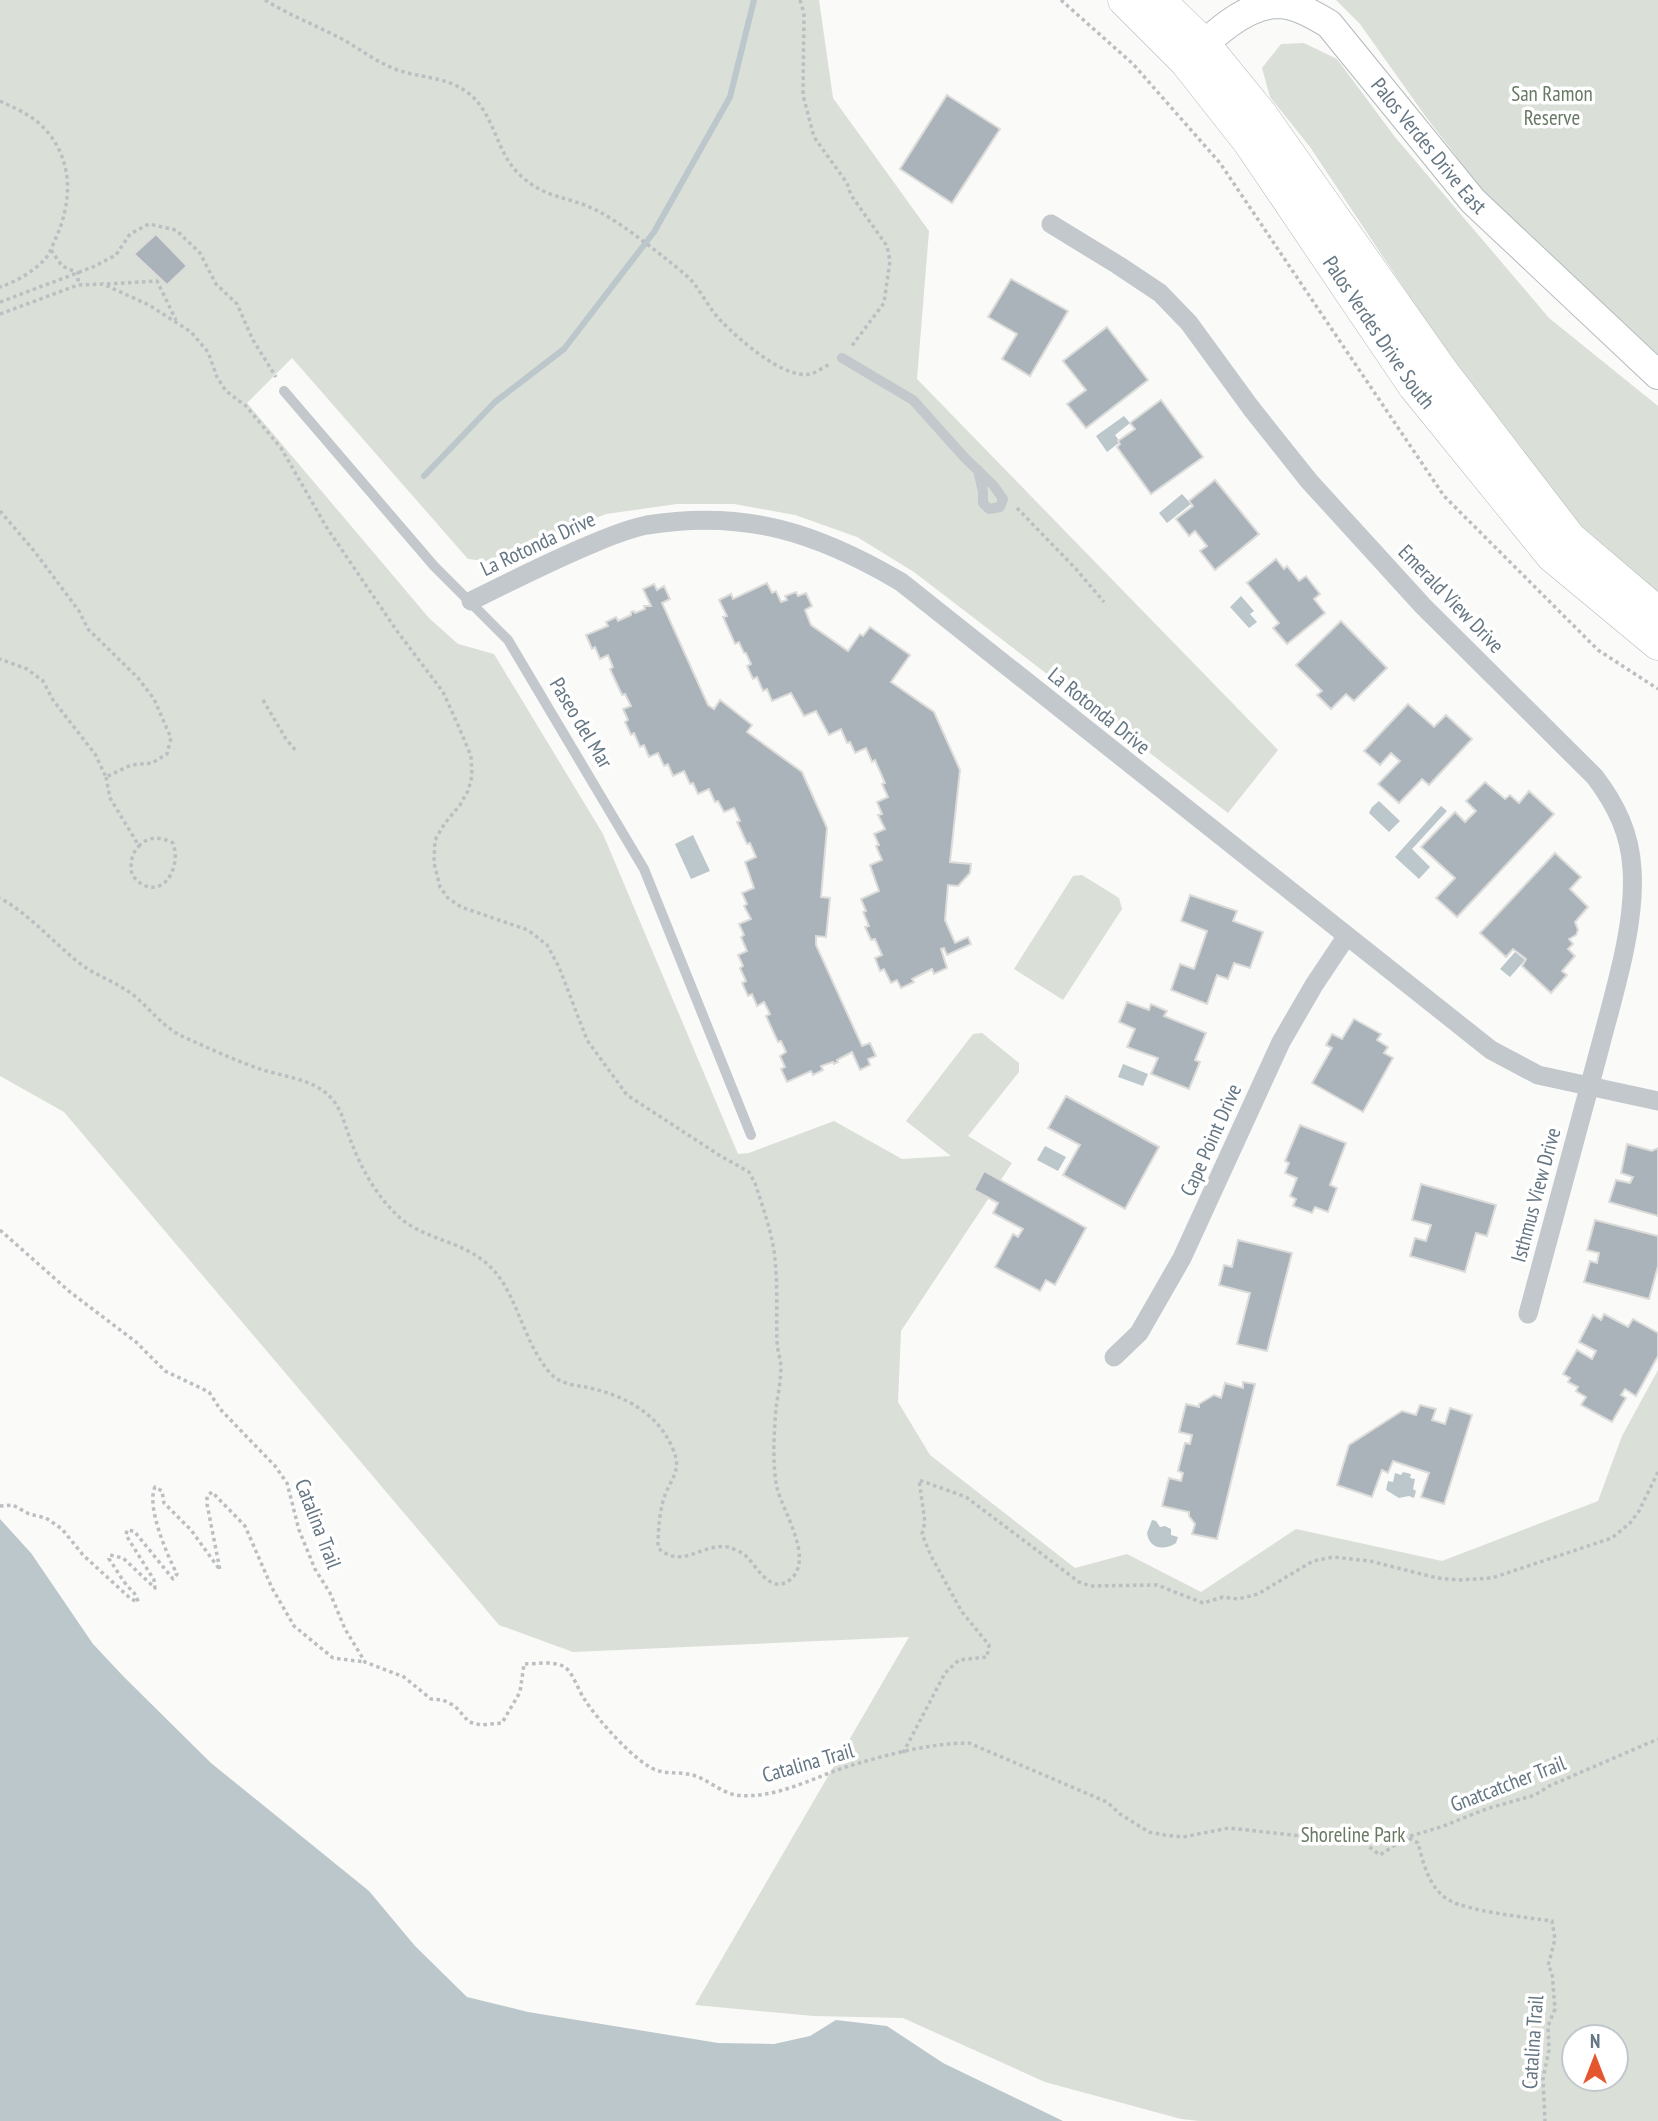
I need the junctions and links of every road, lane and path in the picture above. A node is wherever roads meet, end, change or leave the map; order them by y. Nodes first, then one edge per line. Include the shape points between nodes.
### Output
1 (264, 0) edge
2 (800, 0) edge
3 (1061, 0) edge
4 (1124, 0) edge
5 (1159, 0) edge
6 (1195, 53) junction
7 (0, 101) edge
8 (1051, 224) dead end
9 (51, 250) junction
10 (78, 273) junction
11 (103, 284) junction
12 (78, 285) junction
13 (0, 287) edge
14 (0, 302) edge
15 (0, 314) edge
16 (177, 322) junction
17 (842, 358) junction
18 (1658, 375) edge
19 (284, 391) joint
20 (978, 470) junction
21 (1003, 499) junction
22 (0, 511) edge
23 (471, 601) junction
24 (1104, 603) dead end
25 (1658, 613) edge
26 (1658, 644) edge
27 (0, 659) edge
28 (1658, 689) edge
29 (263, 700) dead end
30 (297, 752) dead end
31 (106, 776) junction
32 (139, 846) junction
33 (0, 898) edge
34 (1346, 937) junction
35 (1589, 1087) junction
36 (1658, 1101) edge
37 (751, 1135) dead end
38 (0, 1230) edge
39 (1528, 1314) dead end
40 (1114, 1357) dead end
41 (1658, 1472) edge
42 (0, 1506) edge
43 (365, 1662) junction
44 (1658, 1740) edge
45 (903, 1753) junction
46 (1407, 1837) junction
47 (1545, 2121) edge

1 - 17 path via 375,60 471,95 492,122 504,154 518,174 536,189 613,221 669,261 691,280 723,323 773,363 794,373 810,374
2 - 17 path via 804,13 803,95 814,137 887,246 890,261 884,303
3 - 28 path via 1133,64 1220,163 1444,496 1598,650
4 - 6 main road, Palos Verdes Drive South
5 - 6 main road, Palos Verdes Drive South
6 - 18 street, Palos Verdes Drive East via 1242,16 1265,6 1291,6 1329,24 1473,201
6 - 25 main road, Palos Verdes Drive South via 1261,114 1442,371 1570,538
6 - 26 main road, Palos Verdes Drive South via 1249,142 1414,386 1552,556
7 - 9 path via 41,125 63,162 68,203
8 - 35 street, Emerald View Drive via 1160,293 1189,323 1309,481 1423,606 1595,776 1612,799 1629,845 1631,905 1619,973
9 - 10 path via 62,265
9 - 13 path via 36,267
10 - 12 path
10 - 14 path
10 - 19 path via 116,255 130,234 149,224 176,230 200,253 216,284 237,304
11 - 12 path
11 - 16 path
11 - 16 path via 157,281
12 - 15 path
16 - 33 path via 208,352 226,391 246,406 281,448 327,528 443,692 471,756 472,776 460,805 435,840 440,887 461,907 528,930 547,945 587,1040 627,1095 750,1172 775,1259 781,1365 775,1460 778,1489 799,1546 799,1565 793,1577 783,1584 774,1583 761,1576 747,1557 723,1546 667,1556 658,1548 659,1523 678,1468 673,1448 654,1420 638,1405 553,1376 533,1348 507,1288 495,1272 462,1246 399,1217 383,1199 365,1172 333,1100 307,1082 258,1069 175,1033 129,992 83,966 30,917
17 - 20 lane via 913,400
19 - 23 lane, Paseo del Mar via 434,566
20 - 21 lane
20 - 21 lane via 983,503 989,509 1000,507
21 - 24 path via 1020,510
22 - 31 path via 79,611 88,629 138,678 163,716 171,738 167,754
23 - 34 street, La Rotonda Drive via 554,560 646,526 720,520 793,531 824,542 901,582
23 - 37 lane, Paseo del Mar via 508,640 644,869
27 - 31 path via 43,681
29 - 30 path
31 - 32 path via 110,798
32 - 32 path via 150,838 162,837 173,843 175,865 161,885 144,886 132,876 131,859
34 - 35 street, La Rotonda Drive via 1491,1050 1538,1075
34 - 40 street, Cape Point Drive via 1281,1042 1182,1258 1139,1334
35 - 36 street, La Rotonda Drive
35 - 39 street, Isthmus View Drive
38 - 43 path, Catalina Trail via 165,1371 209,1392 275,1466 287,1483 315,1569
41 - 45 path via 1639,1511 1612,1538 1492,1578 1437,1578 1333,1557 1313,1561 1258,1594 1203,1603 1157,1585 1079,1583 966,1497 919,1480 925,1522 922,1534 931,1556 962,1612 989,1645 987,1657 959,1660 944,1672
42 - 43 path via 46,1518 62,1529 83,1555 138,1602 136,1593 108,1559 110,1555 123,1558 155,1588 126,1535 127,1530 134,1531 173,1579 177,1574 158,1533 155,1487 219,1570 207,1504 212,1492 245,1526 294,1626 333,1658
43 - 45 path, Catalina Trail via 404,1677 423,1695 455,1706 470,1722 481,1726 502,1723 508,1715 520,1692 524,1664 557,1665 567,1669 586,1703 629,1753 653,1770 690,1773 735,1795 778,1790
44 - 46 path, Gnatcatcher Trail via 1535,1795
45 - 46 path, Catalina Trail via 969,1744 1107,1802 1149,1832 1165,1835 1183,1837 1229,1828 1364,1843 1380,1855
46 - 47 path, Catalina Trail via 1418,1843 1426,1871 1448,1900 1552,1922 1555,1940 1548,1966 1555,2009 1548,2026 1543,2079

